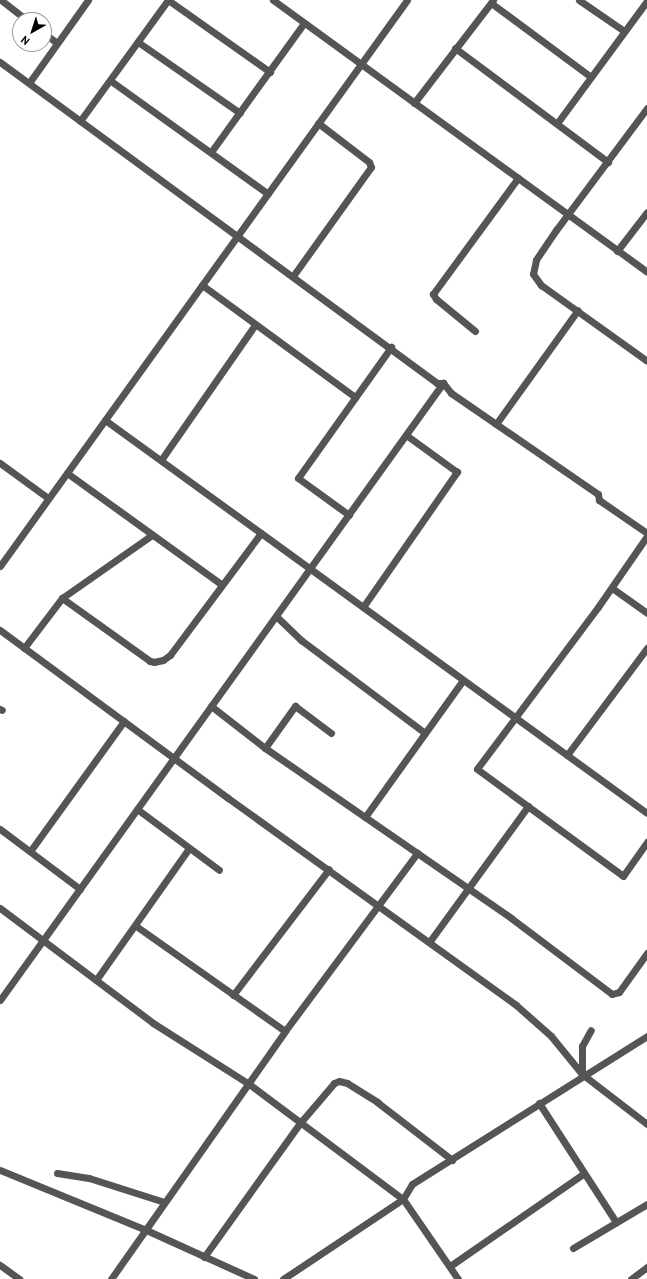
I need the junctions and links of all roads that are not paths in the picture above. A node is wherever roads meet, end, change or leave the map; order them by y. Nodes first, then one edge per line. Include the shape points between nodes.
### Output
1 (1, 0) edge
2 (88, 0) edge
3 (168, 0) edge
4 (273, 0) edge
5 (407, 0) edge
6 (579, 0) edge
7 (647, 1) edge
8 (492, 2) edge
9 (10, 3) edge
10 (19, 12) edge
11 (304, 23) junction
12 (624, 31) junction
13 (52, 39) edge
14 (138, 42) junction
15 (57, 43) junction
16 (455, 48) junction
17 (0, 62) edge
18 (361, 64) junction
19 (270, 72) junction
20 (591, 77) junction
21 (111, 81) junction
22 (29, 83) junction
23 (414, 103) junction
24 (647, 108) edge
25 (240, 113) junction
26 (80, 121) junction
27 (558, 122) junction
28 (318, 123) junction
29 (211, 152) junction
30 (608, 162) junction
31 (518, 178) junction
32 (268, 194) junction
33 (647, 212) edge
34 (568, 215) junction
35 (238, 235) junction
36 (617, 251) junction
37 (647, 272) edge
38 (293, 276) junction
39 (202, 286) junction
40 (578, 310) junction
41 (255, 325) junction
42 (475, 331) dead end
43 (391, 347) junction
44 (647, 361) edge
45 (443, 383) junction
46 (355, 397) junction
47 (105, 420) junction
48 (496, 424) junction
49 (406, 435) junction
50 (161, 460) junction
51 (0, 463) edge
52 (67, 473) junction
53 (48, 498) junction
54 (348, 515) junction
55 (261, 533) junction
56 (647, 534) edge
57 (152, 535) junction
58 (0, 566) edge
59 (310, 568) junction
60 (221, 584) junction
61 (612, 588) junction
62 (62, 598) junction
63 (363, 607) junction
64 (647, 613) edge
65 (276, 616) junction
66 (0, 630) edge
67 (24, 648) junction
68 (647, 648) edge
69 (463, 680) junction
70 (211, 706) junction
71 (516, 718) junction
72 (124, 721) junction
73 (331, 733) dead end
74 (425, 733) junction
75 (265, 748) junction
76 (567, 755) junction
77 (174, 758) junction
78 (528, 806) junction
79 (137, 809) junction
80 (647, 813) edge
81 (365, 817) junction
82 (0, 829) edge
83 (647, 842) edge
84 (189, 848) junction
85 (31, 850) junction
86 (417, 853) junction
87 (219, 870) dead end
88 (329, 870) junction
89 (469, 888) junction
90 (80, 889) junction
91 (380, 905) junction
92 (0, 908) edge
93 (136, 926) junction
94 (43, 940) junction
95 (430, 941) junction
96 (647, 953) edge
97 (96, 980) junction
98 (233, 995) junction
99 (0, 1000) edge
100 (591, 1030) dead end
101 (285, 1031) junction
102 (647, 1036) edge
103 (583, 1075) junction
104 (249, 1084) junction
105 (539, 1103) junction
106 (300, 1122) junction
107 (647, 1124) edge
108 (452, 1160) junction
109 (0, 1170) edge
110 (57, 1173) dead end
111 (583, 1174) junction
112 (403, 1198) junction
113 (164, 1202) junction
114 (647, 1204) edge
115 (616, 1222) junction
116 (144, 1229) junction
117 (573, 1248) dead end
118 (204, 1257) junction
119 (0, 1265) edge
120 (450, 1266) junction
121 (647, 1267) edge
122 (19, 1279) edge
123 (111, 1279) edge
124 (254, 1279) edge
125 (283, 1279) edge
126 (458, 1279) edge
127 (630, 1279) edge

1 - 9 street
2 - 15 street
3 - 14 street
3 - 19 street
4 - 11 street
5 - 18 street
6 - 12 street
7 - 12 street
8 - 16 street
8 - 20 street
9 - 10 street
11 - 18 street
11 - 19 street
12 - 20 street
13 - 15 street
14 - 21 street
14 - 25 street
15 - 22 street
16 - 23 street
16 - 27 street
17 - 22 street
18 - 23 street
18 - 28 street
19 - 25 street
20 - 27 street
21 - 26 street
21 - 29 street
22 - 26 street
23 - 31 street
24 - 30 street
25 - 29 street
26 - 35 street
27 - 30 street
28 - 32 street
28 - 38 street via 369,162 371,167
29 - 32 street
30 - 34 street
31 - 34 street
31 - 42 street via 433,294 436,300
32 - 35 street
33 - 36 street
34 - 36 street
34 - 40 street via 536,260 533,274 541,285
35 - 38 street
35 - 39 street
36 - 37 street
38 - 43 street
39 - 41 street
39 - 47 street
40 - 44 street
40 - 48 street
41 - 46 street
41 - 50 street
43 - 45 street via 437,382
43 - 46 street
45 - 48 street via 451,393
45 - 49 street
46 - 54 street via 298,478
47 - 50 street
47 - 52 street
48 - 56 street via 598,494 599,500
49 - 54 street
49 - 63 street via 457,472
50 - 55 street
51 - 53 street
52 - 53 street
52 - 57 street
53 - 58 street
54 - 59 street
55 - 59 street
55 - 60 street
56 - 61 street
57 - 60 street
57 - 62 street
59 - 63 street
59 - 65 street
60 - 62 street via 170,655 154,662 104,630
61 - 64 street
61 - 71 street
62 - 67 street
63 - 69 street
65 - 70 street
65 - 74 street via 301,640
66 - 67 street
67 - 72 street
68 - 76 street
69 - 71 street
69 - 74 street
70 - 75 street
70 - 77 street
71 - 76 street
71 - 78 street via 477,769
72 - 77 street
72 - 85 street
73 - 75 street via 295,706
74 - 81 street
75 - 81 street
76 - 80 street
77 - 79 street
77 - 88 street
78 - 83 street via 623,876
78 - 89 street
79 - 84 street
79 - 90 street
81 - 86 street
82 - 85 street
84 - 87 street
84 - 93 street
85 - 90 street
86 - 89 street
86 - 91 street
88 - 91 street
88 - 98 street
89 - 95 street
89 - 96 street via 612,994 619,992
90 - 94 street
91 - 95 street
91 - 101 street
92 - 94 street
93 - 97 street
93 - 98 street
94 - 97 street
94 - 99 street
95 - 103 street via 534,1019
97 - 104 street via 153,1023
98 - 101 street
100 - 103 street via 582,1046
101 - 104 street
102 - 103 street
103 - 105 street
103 - 107 street
104 - 106 street
104 - 113 street
105 - 108 street
105 - 111 street
106 - 108 street via 334,1083 347,1083 377,1102
106 - 112 street
106 - 118 street
108 - 112 street via 412,1184
109 - 116 street
110 - 113 street via 89,1178
111 - 115 street
111 - 120 street
112 - 120 street
112 - 125 street
113 - 116 street
114 - 115 street
115 - 117 street
116 - 118 street
116 - 123 street
118 - 124 street
119 - 122 street
120 - 126 street
121 - 127 street

